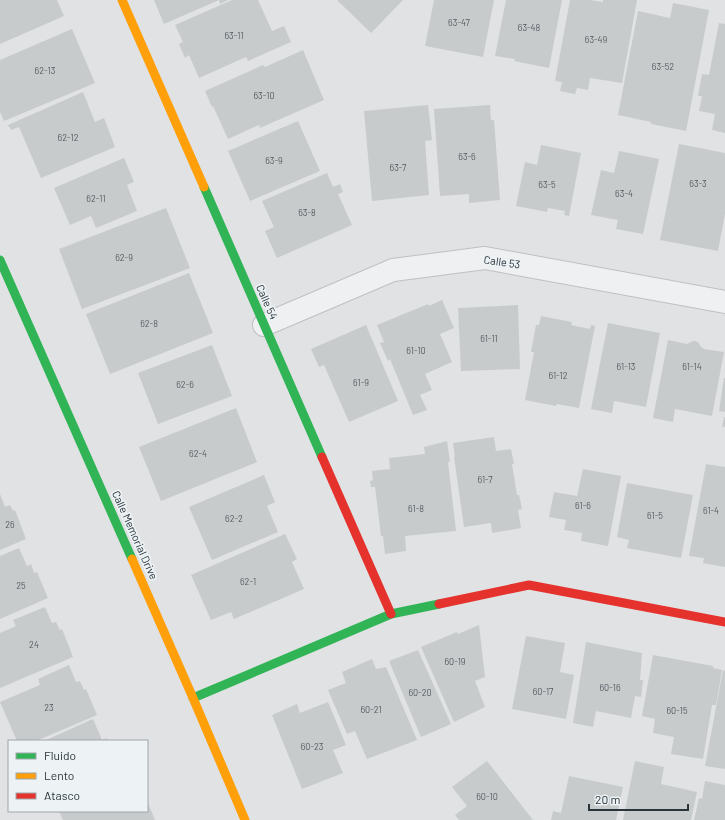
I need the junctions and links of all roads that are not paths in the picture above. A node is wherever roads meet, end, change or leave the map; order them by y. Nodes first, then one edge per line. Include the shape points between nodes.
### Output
1 (122, 0) edge
2 (0, 260) edge
3 (725, 302) edge
4 (264, 324) junction
5 (391, 614) junction
6 (725, 622) edge
7 (194, 698) junction
8 (245, 820) edge

1 - 4 street, Calle 54
2 - 7 street, Calle Memorial Drive
3 - 4 street, Calle 53 via 485,258 393,270
4 - 5 street, Calle 54
5 - 6 street via 529,585
5 - 7 street
7 - 8 street, Calle Memorial Drive

